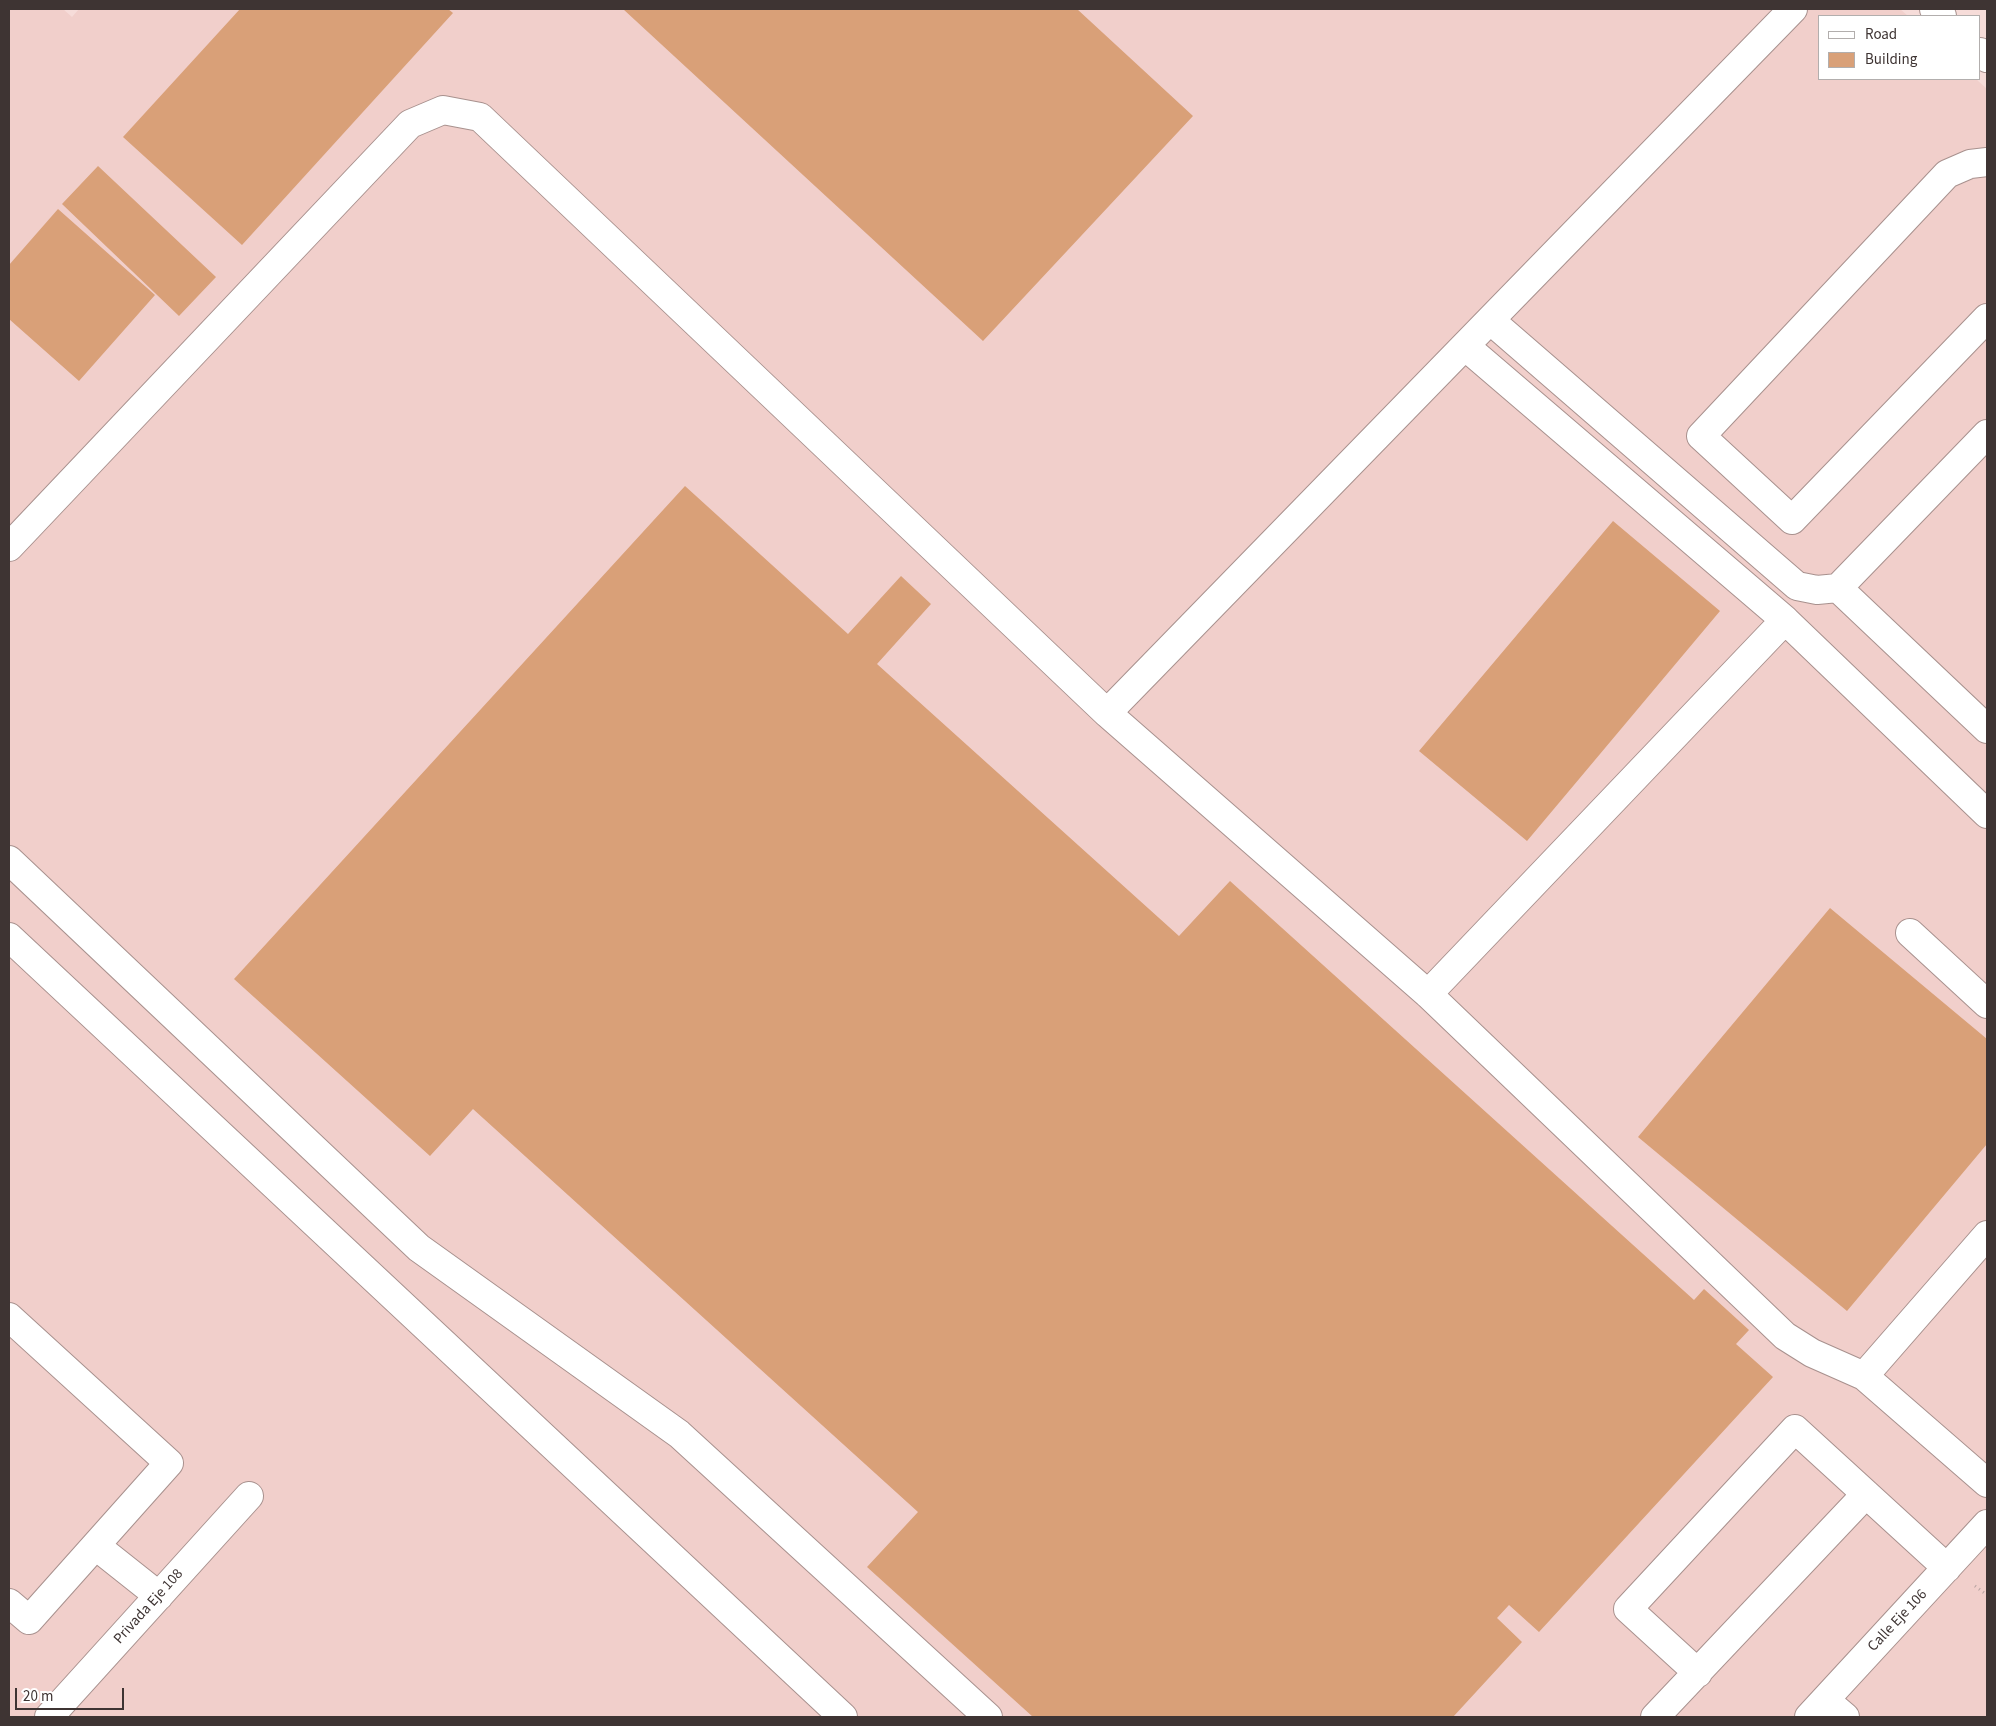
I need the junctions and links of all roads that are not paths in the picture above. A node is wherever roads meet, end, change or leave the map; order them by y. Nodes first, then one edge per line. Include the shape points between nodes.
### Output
1 (1793, 9) edge
2 (1987, 162) edge
3 (1987, 318) edge
4 (1490, 320) junction
5 (1465, 346) junction
6 (1987, 434) edge
7 (9, 547) edge
8 (1838, 588) junction
9 (1785, 620) junction
10 (1107, 713) junction
11 (1987, 729) edge
12 (1987, 814) edge
13 (9, 860) edge
14 (1910, 933) dead end
15 (9, 937) edge
16 (1428, 994) junction
17 (1987, 1004) edge
18 (1987, 1235) edge
19 (9, 1317) edge
20 (1864, 1376) junction
21 (1987, 1483) edge
22 (1866, 1494) junction
23 (249, 1496) dead end
24 (1987, 1524) edge
25 (96, 1546) junction
26 (1947, 1568) junction
27 (159, 1596) junction
28 (9, 1603) edge
29 (1698, 1673) junction
30 (1817, 1709) edge
31 (49, 1717) edge
32 (843, 1717) edge
33 (988, 1717) edge
34 (1655, 1717) edge
35 (1846, 1717) edge

1 - 4 street
2 - 3 street via 1970,164 1946,174 1701,436 1792,520
4 - 5 street
4 - 8 street via 1797,586 1817,590
5 - 9 street
5 - 10 street
6 - 8 street
7 - 10 street via 410,124 443,110 480,118
8 - 11 street
9 - 12 street
9 - 16 street
10 - 16 street
13 - 33 street via 418,1248 679,1434
14 - 17 street
15 - 32 street
16 - 20 street via 1785,1336 1812,1353
18 - 20 street
19 - 25 street via 169,1463
20 - 21 street
22 - 26 street
22 - 29 street
22 - 29 street via 1795,1430 1781,1444 1628,1608
23 - 27 street, Privada Eje 108
24 - 26 street, Calle Eje 106
25 - 27 street
25 - 28 street via 29,1620
26 - 30 street, Calle Eje 106
27 - 31 street, Privada Eje 108
29 - 34 street
30 - 35 street

